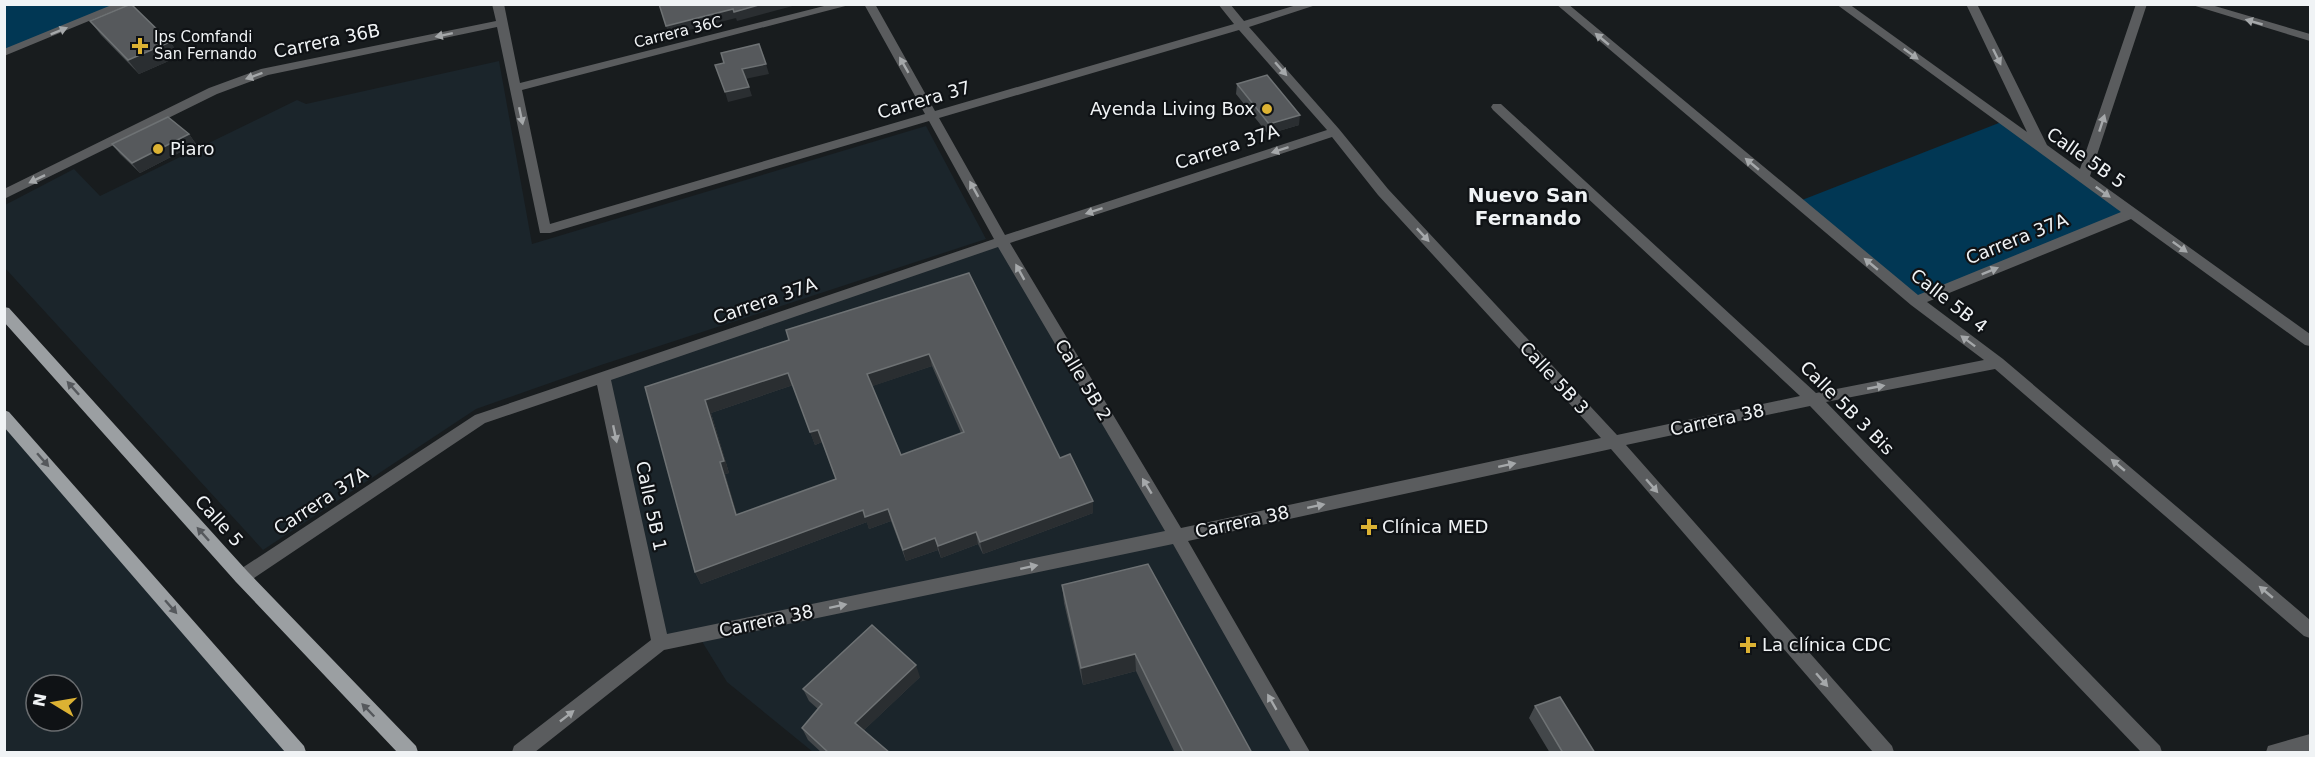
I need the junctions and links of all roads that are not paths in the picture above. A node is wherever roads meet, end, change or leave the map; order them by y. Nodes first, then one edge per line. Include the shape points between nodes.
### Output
1 (498, 4) edge
2 (848, 4) edge
3 (869, 4) edge
4 (1223, 4) edge
5 (1314, 4) edge
6 (1561, 4) edge
7 (1841, 4) edge
8 (1971, 4) edge
9 (2142, 4) edge
10 (2194, 4) edge
11 (123, 5) edge
12 (502, 22) junction
13 (1243, 24) junction
14 (2310, 38) edge
15 (4, 54) edge
16 (515, 88) junction
17 (1497, 107) dead end
18 (933, 116) junction
19 (1335, 132) junction
20 (2042, 149) junction
21 (2084, 178) junction
22 (4, 195) edge
23 (2132, 213) junction
24 (1002, 241) junction
25 (1916, 302) junction
26 (4, 312) edge
27 (2310, 341) edge
28 (1998, 363) junction
29 (603, 377) junction
30 (1813, 399) junction
31 (4, 416) edge
32 (1614, 442) junction
33 (1177, 536) junction
34 (242, 577) junction
35 (2310, 630) edge
36 (660, 643) junction
37 (2310, 742) edge
38 (297, 753) edge
39 (409, 753) edge
40 (521, 753) edge
41 (1301, 753) edge
42 (1885, 753) edge
43 (2152, 753) edge
44 (2275, 753) edge

1 - 12 street
2 - 16 street, Carrera 36C
18 -> 3 street, Calle 5B 2
4 - 13 street, Calle 5B 3
5 - 13 street, Carrera 37
25 -> 6 street, Calle 5B 4
7 -> 20 street, Calle 5B 5
8 -> 20 street
21 -> 9 street
14 -> 10 street
15 -> 11 street
12 - 16 street
12 -> 22 street, Carrera 36B via 265,72 213,91
13 - 18 street, Carrera 37
13 -> 19 street, Calle 5B 3
16 -> 18 street, Carrera 37 via 545,230
17 - 30 street, Calle 5B 3 Bis
24 -> 18 street, Calle 5B 2
19 -> 24 street, Carrera 37A
19 -> 32 street, Calle 5B 3 via 1383,192
20 - 21 street, Calle 5B 5
21 -> 23 street, Calle 5B 5
25 -> 23 street, Carrera 37A
23 -> 27 street, Calle 5B 5
24 - 29 street, Carrera 37A
33 -> 24 street, Calle 5B 2
28 -> 25 street, Calle 5B 4
34 -> 26 main road, Calle 5
30 -> 28 street, Carrera 38
35 -> 28 street, Calle 5B 4
29 - 34 street, Carrera 37A via 480,419
29 -> 36 street, Calle 5B 1
30 - 32 street, Carrera 38
30 - 43 street, Calle 5B 3 Bis
31 -> 38 main road
33 -> 32 street, Carrera 38
32 -> 42 street, Calle 5B 3
36 -> 33 street, Carrera 38
41 -> 33 street, Calle 5B 2
39 -> 34 main road, Calle 5
40 -> 36 street, Carrera 38
37 - 44 street

